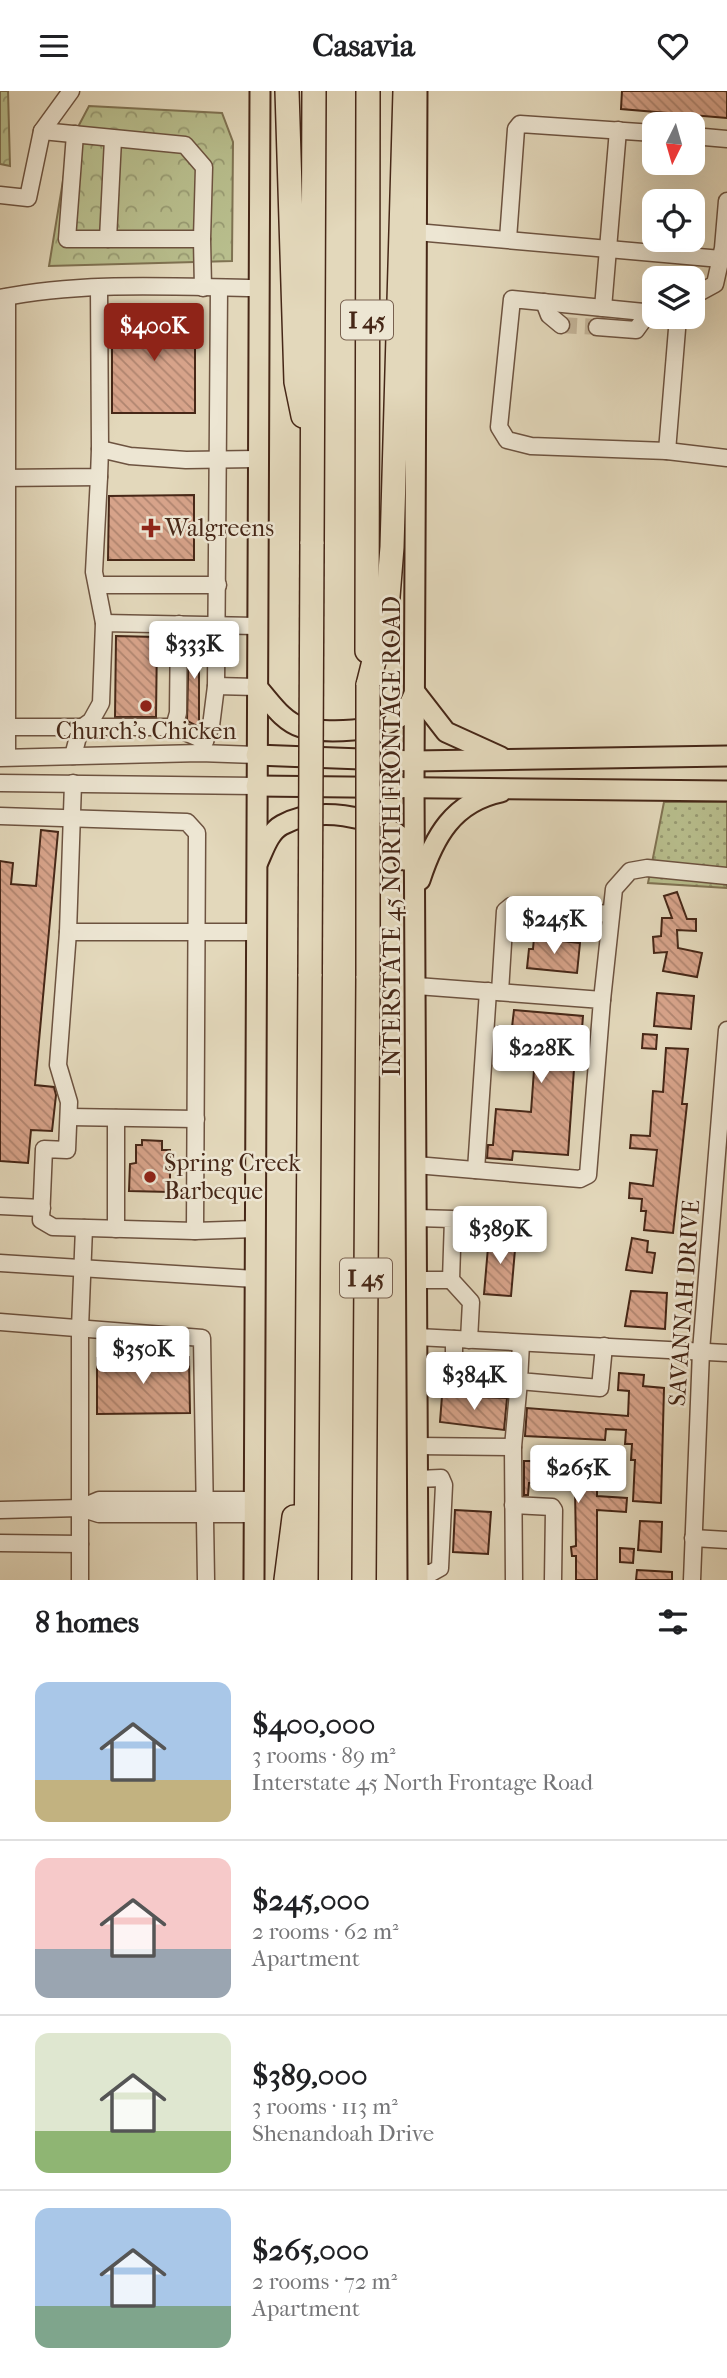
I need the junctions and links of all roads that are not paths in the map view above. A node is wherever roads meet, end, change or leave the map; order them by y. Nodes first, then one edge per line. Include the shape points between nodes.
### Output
1 (71, 91) edge
2 (260, 91) edge
3 (287, 91) edge
4 (314, 91) edge
5 (368, 91) edge
6 (405, 91) edge
7 (417, 91) edge
8 (618, 129) junction
9 (42, 131) junction
10 (642, 132) edge
11 (75, 134) junction
12 (705, 137) edge
13 (113, 139) junction
14 (727, 139) edge
15 (0, 195) edge
16 (727, 201) edge
17 (416, 232) junction
18 (108, 239) junction
19 (202, 239) junction
20 (508, 239) junction
21 (608, 248) junction
22 (724, 257) edge
23 (99, 288) junction
24 (211, 288) junction
25 (260, 288) junction
26 (705, 289) edge
27 (3, 297) edge
28 (544, 302) junction
29 (603, 308) junction
30 (642, 311) edge
31 (642, 323) edge
32 (561, 325) dead end
33 (597, 327) tunnel mouth
34 (677, 329) edge
35 (100, 449) junction
36 (667, 451) junction
37 (727, 458) edge
38 (259, 459) junction
39 (219, 460) junction
40 (313, 466) junction
41 (99, 477) junction
42 (4, 478) edge
43 (98, 585) junction
44 (218, 585) junction
45 (104, 623) junction
46 (179, 624) junction
47 (218, 625) junction
48 (258, 626) junction
49 (368, 685) junction
50 (216, 686) junction
51 (257, 687) junction
52 (415, 692) junction
53 (8, 727) junction
54 (174, 727) junction
55 (80, 729) junction
56 (202, 747) junction
57 (256, 755) junction
58 (73, 756) junction
59 (727, 756) edge
60 (502, 757) junction
61 (4, 758) edge
62 (415, 761) junction
63 (0, 783) edge
64 (73, 783) junction
65 (414, 785) junction
66 (256, 786) junction
67 (523, 787) junction
68 (727, 791) edge
69 (0, 816) edge
70 (72, 820) junction
71 (257, 865) junction
72 (727, 876) edge
73 (415, 894) junction
74 (610, 914) junction
75 (68, 932) junction
76 (257, 932) junction
77 (197, 933) junction
78 (417, 986) junction
79 (494, 992) junction
80 (602, 1000) junction
81 (727, 1030) edge
82 (69, 1117) junction
83 (116, 1118) junction
84 (196, 1119) junction
85 (416, 1165) junction
86 (476, 1170) junction
87 (722, 1181) edge
88 (0, 1206) edge
89 (42, 1208) junction
90 (416, 1218) junction
91 (84, 1228) junction
92 (116, 1229) junction
93 (255, 1229) junction
94 (195, 1231) junction
95 (0, 1263) edge
96 (83, 1268) junction
97 (255, 1279) junction
98 (416, 1280) junction
99 (451, 1280) junction
100 (0, 1322) edge
101 (80, 1328) junction
102 (417, 1337) junction
103 (461, 1339) junction
104 (521, 1343) junction
105 (604, 1346) junction
106 (701, 1351) junction
107 (727, 1353) edge
108 (519, 1381) junction
109 (417, 1446) junction
110 (513, 1447) junction
111 (307, 1463) junction
112 (418, 1479) junction
113 (513, 1505) junction
114 (254, 1507) junction
115 (80, 1508) junction
116 (206, 1508) junction
117 (0, 1510) edge
118 (693, 1538) junction
119 (727, 1540) edge
120 (0, 1543) edge
121 (80, 1544) junction
122 (418, 1576) edge
123 (80, 1580) edge
124 (205, 1580) edge
125 (254, 1580) edge
126 (286, 1580) edge
127 (306, 1580) edge
128 (364, 1580) edge
129 (514, 1580) edge
130 (553, 1580) edge
131 (692, 1580) edge

1 - 9 street
2 - 25 main road
3 - 40 highway via 296,382
4 - 40 highway, I 45
5 - 49 highway, I 45
6 - 49 highway via 392,547 387,609
7 - 17 main road, INTERSTATE 45 NORTH FRONTAGE ROAD
8 - 10 street
8 - 20 street via 520,124
8 - 21 street
9 - 11 street
9 - 15 street via 28,198
11 - 13 street
11 - 18 street via 67,239
12 - 14 street
13 - 18 street
13 - 19 street via 185,145 204,167
16 - 22 street
17 - 20 street
17 - 52 main road, INTERSTATE 45 NORTH FRONTAGE ROAD
18 - 19 street
19 - 24 street
20 - 21 street
21 - 22 street
21 - 29 street
22 - 26 street via 715,284
23 - 24 street
23 - 27 street
23 - 35 street
24 - 25 street
24 - 39 street
25 - 38 main road
27 - 42 street
28 - 29 street
28 - 32 street via 549,315
28 - 36 street via 512,299 499,427 507,440 531,446
29 - 30 street
31 - 33 street via 636,330
34 - 36 street
35 - 39 street via 130,456
35 - 41 street
36 - 37 street
38 - 39 street
38 - 48 main road
39 - 44 street
40 - 111 highway, I 45, bridge
41 - 42 street
41 - 43 street via 94,572
42 - 53 street
43 - 44 street
43 - 45 street
44 - 47 street
45 - 46 street
45 - 55 street via 100,703 91,721
46 - 47 street
46 - 54 street
47 - 48 street
47 - 50 street
48 - 51 main road
49 - 128 highway, I 45, bridge
50 - 51 street
50 - 56 street via 211,726
51 - 52 main road via 284,718 319,729 379,726 400,718
51 - 57 main road
52 - 60 main road via 446,732
52 - 62 main road, INTERSTATE 45 NORTH FRONTAGE ROAD
53 - 55 street
53 - 61 street
54 - 55 street
54 - 56 street
55 - 58 street
56 - 57 street
56 - 58 street
57 - 62 main road
57 - 66 main road
58 - 61 street
59 - 60 main road
60 - 62 main road
62 - 65 main road, INTERSTATE 45 NORTH FRONTAGE ROAD
63 - 64 street
64 - 66 street
64 - 70 street
65 - 66 main road
65 - 67 main road
65 - 73 main road, INTERSTATE 45 NORTH FRONTAGE ROAD
66 - 71 main road
67 - 68 main road
67 - 73 main road via 480,797 450,818 431,847
69 - 70 street
70 - 75 street
70 - 77 street via 187,821 197,833
71 - 73 main road via 267,841 280,826 321,816 354,817 387,827 403,838 404,886
71 - 76 main road
72 - 74 street via 647,868 630,871 614,889
73 - 78 main road, INTERSTATE 45 NORTH FRONTAGE ROAD
74 - 79 street via 511,907 505,911
74 - 80 street
75 - 77 street
75 - 82 street via 58,1065
76 - 77 street
76 - 93 main road
77 - 84 street
78 - 79 street
78 - 85 main road, INTERSTATE 45 NORTH FRONTAGE ROAD
79 - 80 street
79 - 86 street
80 - 86 street via 588,1175 580,1179
81 - 87 street, SAVANNAH DRIVE
82 - 83 street
82 - 89 street via 67,1150 44,1149
83 - 84 street
83 - 92 street
84 - 94 street
85 - 86 street
85 - 90 main road, INTERSTATE 45 NORTH FRONTAGE ROAD
87 - 106 street, SAVANNAH DRIVE
88 - 89 street
89 - 91 street via 41,1220 53,1227
90 - 98 main road, INTERSTATE 45 NORTH FRONTAGE ROAD
90 - 99 street via 453,1219
91 - 92 street
91 - 96 street
92 - 94 street
93 - 94 street
93 - 97 main road
95 - 96 street
96 - 97 street
96 - 101 street
97 - 114 main road
98 - 99 street
98 - 102 main road, INTERSTATE 45 NORTH FRONTAGE ROAD
99 - 103 street via 471,1302
100 - 101 street
101 - 115 street
101 - 116 street via 202,1338
102 - 103 street
102 - 109 main road, INTERSTATE 45 NORTH FRONTAGE ROAD
103 - 104 street
103 - 108 street via 454,1371 457,1378
104 - 105 street
104 - 108 street
105 - 106 street
105 - 108 street via 600,1388
106 - 107 street
106 - 118 street, SAVANNAH DRIVE
108 - 110 street
109 - 110 street
109 - 112 main road, INTERSTATE 45 NORTH FRONTAGE ROAD
110 - 113 street
111 - 126 highway
111 - 127 highway, I 45
112 - 122 main road, INTERSTATE 45 NORTH FRONTAGE ROAD
112 - 122 street via 440,1478 444,1485 440,1568
113 - 129 street
113 - 130 street via 554,1510
114 - 116 street
114 - 125 main road
115 - 116 street via 99,1500
115 - 117 street
115 - 121 street
116 - 124 street
118 - 119 street
118 - 131 street, SAVANNAH DRIVE
120 - 121 street
121 - 123 street

